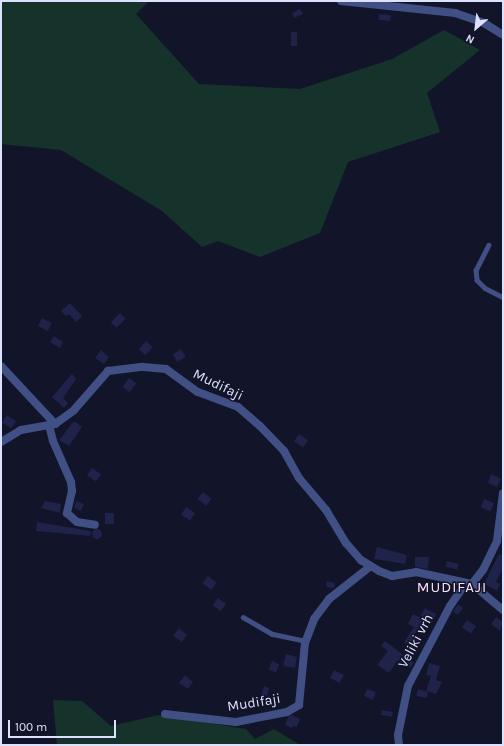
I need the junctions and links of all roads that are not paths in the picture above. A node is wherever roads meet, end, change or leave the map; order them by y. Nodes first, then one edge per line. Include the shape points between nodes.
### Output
1 (341, 1) edge
2 (503, 35) edge
3 (489, 245) dead end
4 (503, 297) edge
5 (1, 366) edge
6 (52, 424) junction
7 (1, 442) edge
8 (503, 493) edge
9 (95, 525) dead end
10 (371, 566) junction
11 (472, 584) junction
12 (503, 610) edge
13 (243, 617) dead end
14 (306, 641) junction
15 (165, 714) dead end
16 (399, 745) edge

1 - 2 street via 454,13 484,23
3 - 4 lane via 476,270 477,280 484,288
5 - 6 street
6 - 7 street, Mudifaji via 21,430
6 - 9 street via 53,441 71,482 68,517
6 - 10 street, Mudifaji via 74,410 108,371 143,367 166,369 198,392 238,407 260,426 284,451 299,478 326,510 346,543
8 - 11 street, Veliki vrh via 497,542 483,570
10 - 11 street, Mudifaji via 392,576 416,572
10 - 14 street, Mudifaji via 329,600 314,619
11 - 12 street, Mudifaji
11 - 16 street, Veliki vrh via 462,589 450,606 408,686 398,735
13 - 14 lane via 273,634
14 - 15 street, Mudifaji via 299,704 287,712 236,722

